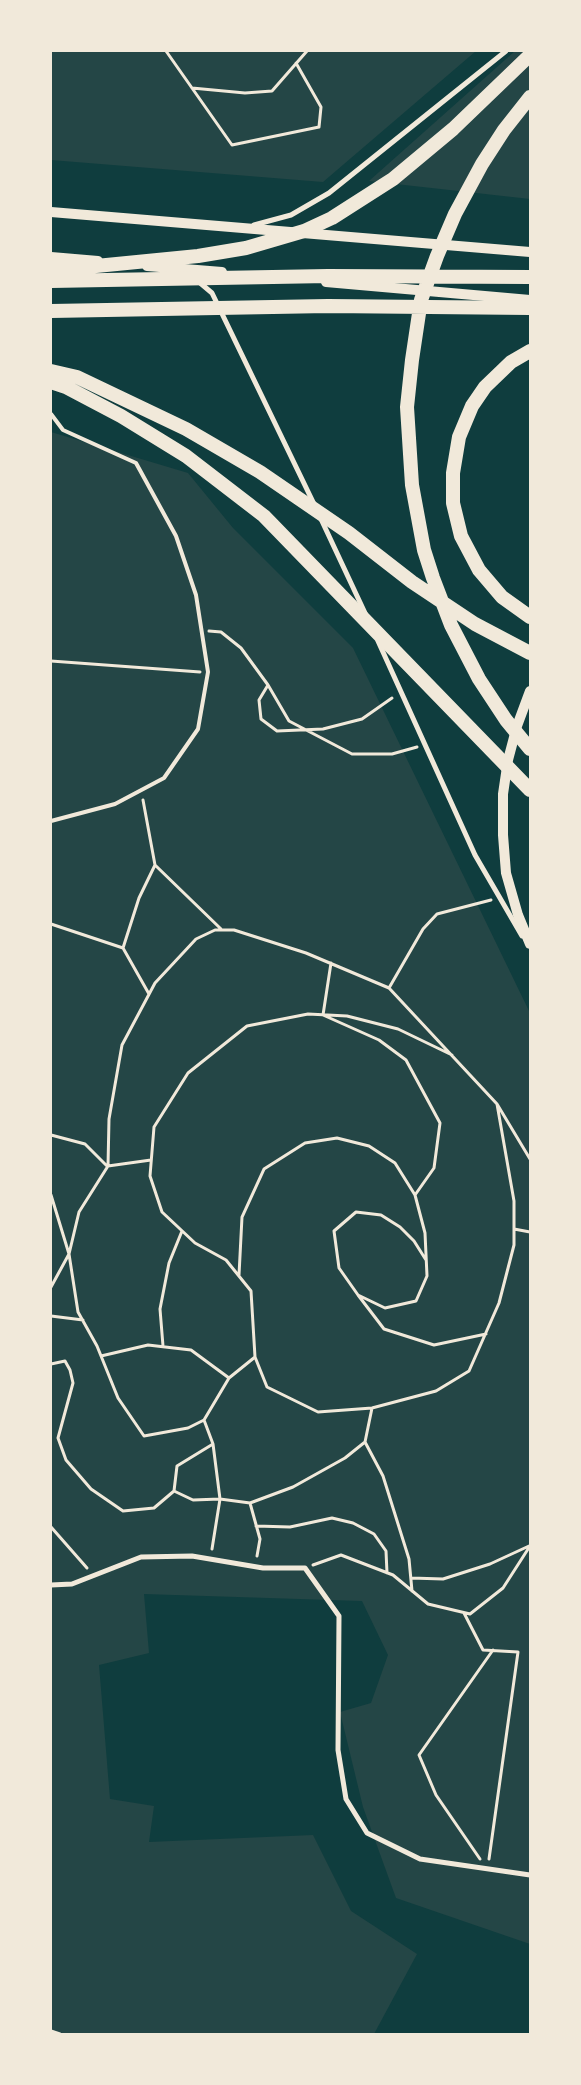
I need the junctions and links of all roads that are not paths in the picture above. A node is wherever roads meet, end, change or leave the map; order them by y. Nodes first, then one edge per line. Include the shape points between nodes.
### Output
1 (506, 51) edge
2 (530, 55) edge
3 (530, 97) edge
4 (51, 212) edge
5 (237, 229) junction
6 (530, 252) edge
7 (51, 257) edge
8 (51, 268) edge
9 (170, 268) junction
10 (530, 278) edge
11 (51, 281) edge
12 (530, 300) edge
13 (530, 308) edge
14 (51, 311) edge
15 (530, 350) edge
16 (51, 371) edge
17 (51, 382) edge
18 (51, 414) edge
19 (530, 617) edge
20 (530, 653) edge
21 (530, 691) edge
22 (530, 749) edge
23 (530, 790) edge
24 (51, 822) edge
25 (530, 944) edge
26 (530, 949) edge
27 (51, 1585) edge
28 (530, 1875) edge

1 - 5 street via 329,193 291,215
2 - 8 highway via 453,129 394,178 304,232 246,248 198,256
3 - 22 highway via 482,164 437,256 421,300 407,406 412,485 422,541 433,578 451,625 479,679
4 - 5 main road
5 - 6 main road
7 - 9 main road
9 - 12 main road
9 - 26 street via 196,280 212,293 339,555 475,855
10 - 11 highway via 328,276
13 - 14 highway via 328,306
15 - 19 highway via 485,386 472,406 458,437 452,473 453,503 461,536 479,570 502,597
16 - 20 highway via 77,377 186,429 260,472 467,619
17 - 23 highway via 121,416 186,456 264,516
18 - 24 lane via 63,430 136,463 176,536 196,594 208,672 198,729 164,778 115,804
21 - 25 main road via 508,760 503,794 506,873
27 - 28 street via 72,1584 142,1556 192,1556 255,1567 305,1568 338,1616 338,1750 346,1799 366,1833 420,1859

